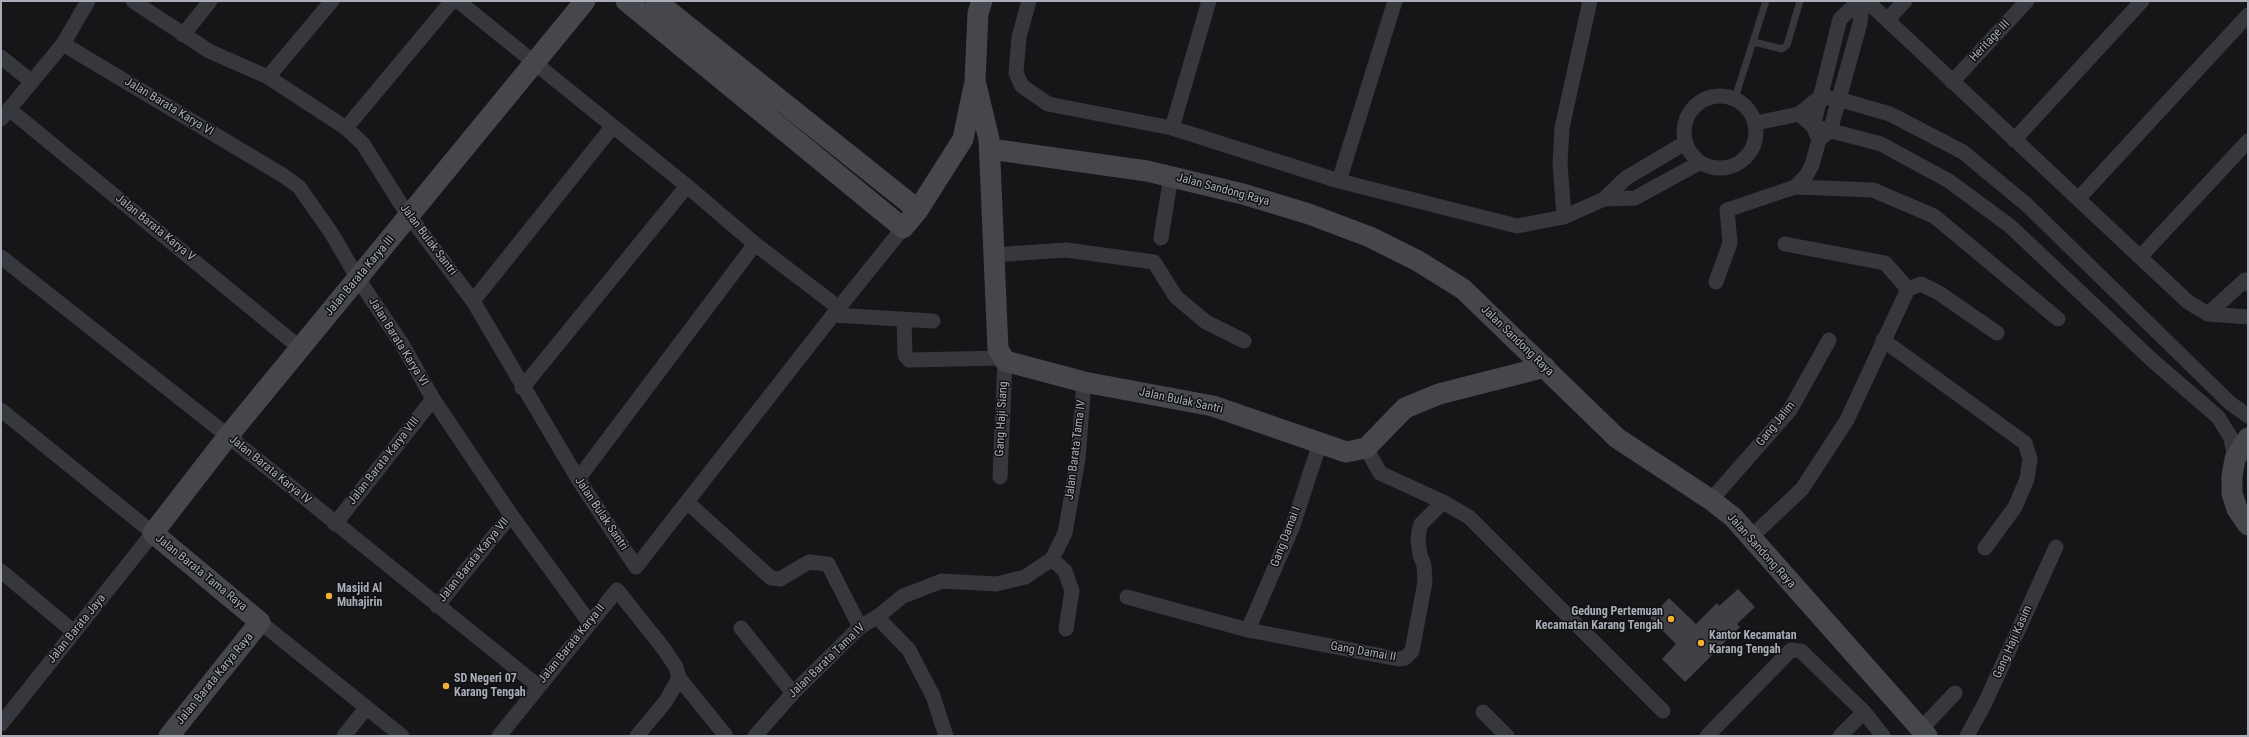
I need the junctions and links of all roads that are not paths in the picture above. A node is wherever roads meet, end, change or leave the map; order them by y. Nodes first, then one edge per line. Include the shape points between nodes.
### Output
1 (88, 1) edge
2 (133, 1) edge
3 (210, 1) edge
4 (332, 1) edge
5 (452, 1) edge
6 (458, 1) edge
7 (585, 1) edge
8 (626, 1) edge
9 (656, 1) edge
10 (982, 1) edge
11 (1029, 1) edge
12 (1209, 1) edge
13 (1395, 1) edge
14 (1590, 1) edge
15 (1766, 1) edge
16 (1800, 1) edge
17 (1858, 1) edge
18 (1862, 1) edge
19 (1866, 1) edge
20 (1905, 1) edge
21 (2027, 1) edge
22 (2142, 1) edge
23 (2248, 15) edge
24 (1887, 20) junction
25 (182, 35) junction
26 (1754, 42) junction
27 (63, 44) junction
28 (1, 56) edge
29 (535, 63) junction
30 (268, 77) junction
31 (975, 81) junction
32 (32, 82) junction
33 (1952, 82) junction
34 (1820, 97) junction
35 (1735, 98) junction
36 (1838, 100) junction
37 (5, 114) edge
38 (1799, 114) junction
39 (1756, 123) junction
40 (613, 126) junction
41 (346, 128) junction
42 (1172, 128) junction
43 (1820, 132) junction
44 (2014, 140) junction
45 (2248, 141) edge
46 (1685, 143) junction
47 (990, 149) junction
48 (1699, 163) junction
49 (1171, 176) junction
50 (1339, 181) junction
51 (687, 186) junction
52 (1795, 187) junction
53 (1604, 199) junction
54 (2078, 199) junction
55 (918, 210) junction
56 (1564, 216) junction
57 (409, 217) junction
58 (903, 228) junction
59 (1161, 238) dead end
60 (755, 244) junction
61 (1785, 244) dead end
62 (993, 255) junction
63 (1, 257) edge
64 (2140, 257) junction
65 (358, 279) junction
66 (1716, 282) dead end
67 (2248, 284) edge
68 (1908, 289) junction
69 (473, 301) junction
70 (836, 312) junction
71 (2208, 314) junction
72 (2248, 317) edge
73 (904, 319) junction
74 (2058, 319) dead end
75 (933, 321) dead end
76 (1997, 333) dead end
77 (1244, 340) dead end
78 (1829, 340) dead end
79 (1883, 340) junction
80 (2170, 344) junction
81 (300, 348) junction
82 (1004, 359) junction
83 (2152, 360) junction
84 (1545, 367) junction
85 (1084, 382) junction
86 (522, 388) junction
87 (433, 399) junction
88 (1, 410) edge
89 (2248, 416) edge
90 (228, 436) junction
91 (2248, 438) edge
92 (1320, 443) junction
93 (1366, 448) junction
94 (2235, 459) junction
95 (1000, 477) dead end
96 (578, 479) junction
97 (1711, 500) junction
98 (687, 502) junction
99 (1443, 502) junction
100 (511, 515) junction
101 (335, 524) junction
102 (2247, 525) edge
103 (153, 533) junction
104 (1750, 538) junction
105 (2056, 547) dead end
106 (1985, 548) dead end
107 (1052, 559) junction
108 (1, 571) edge
109 (1127, 597) dead end
110 (437, 606) junction
111 (877, 617) junction
112 (260, 622) junction
113 (589, 622) junction
114 (860, 627) junction
115 (741, 628) dead end
116 (1066, 629) dead end
117 (1248, 630) junction
118 (74, 632) junction
119 (679, 678) junction
120 (538, 686) junction
121 (793, 693) junction
122 (1955, 693) dead end
123 (366, 708) junction
124 (1663, 711) dead end
125 (1483, 712) dead end
126 (1864, 712) junction
127 (2, 721) edge
128 (1924, 732) edge
129 (169, 736) edge
130 (344, 736) edge
131 (402, 736) edge
132 (499, 736) edge
133 (637, 736) edge
134 (726, 736) edge
135 (755, 736) edge
136 (946, 736) edge
137 (1507, 736) edge
138 (1707, 736) edge
139 (1840, 736) edge
140 (1883, 736) edge
141 (1967, 736) edge

1 - 27 street
2 - 25 street, Jalan Bulak Santri
3 - 25 street
4 - 30 street
5 - 41 street
6 - 29 street
7 - 29 street, Jalan Barata Karya III
8 - 58 street
9 - 55 street
10 - 31 street via 978,13
11 - 42 street via 1019,37 1016,73 1022,86 1048,104
12 - 42 street
13 - 50 street
14 - 56 street via 1562,128 1560,163
15 - 26 lane
16 - 26 lane via 1787,45 1782,49
17 - 34 street via 1840,19
18 - 36 street via 1860,23
19 - 24 street
20 - 24 street
21 - 33 street, Heritage III
22 - 44 street
23 - 54 street
24 - 33 street
25 - 30 street, Jalan Bulak Santri via 209,51
26 - 35 lane
27 - 32 street
27 - 65 street, Jalan Barata Karya VI via 299,187 332,234
28 - 32 street
29 - 40 street
29 - 57 street, Jalan Barata Karya III
30 - 41 street, Jalan Bulak Santri
31 - 47 street
31 - 55 street via 963,139
32 - 37 street
33 - 44 street
34 - 36 street
34 - 38 street
34 - 43 street
35 - 39 street via 1748,108
35 - 46 street via 1718,95 1703,100 1690,111 1684,127
36 - 43 street
36 - 80 street via 1890,114 1964,152 2027,205
37 - 81 street, Jalan Barata Karya V
38 - 39 street
38 - 43 street
39 - 48 street via 1756,141 1748,157 1734,167 1716,169
40 - 51 street
40 - 69 street
41 - 57 street, Jalan Bulak Santri via 363,144
42 - 50 street
43 - 52 street via 1812,165
43 - 83 street via 1881,144 1948,181 2010,226
44 - 54 street
45 - 64 street
46 - 48 street via 1690,154
46 - 53 street via 1626,178
47 - 49 street, Jalan Sandong Raya
47 - 62 street
48 - 53 street via 1635,198
49 - 59 street
49 - 84 street, Jalan Sandong Raya via 1309,214 1370,237 1418,261 1463,289
50 - 56 street via 1517,226
51 - 60 street
51 - 86 street
52 - 66 street via 1728,210 1730,243
52 - 74 street via 1873,190 1934,216
53 - 56 street
54 - 64 street
55 - 58 street
57 - 65 street, Jalan Barata Karya III
57 - 69 street, Jalan Bulak Santri
58 - 70 street
60 - 70 street
60 - 96 street
61 - 68 street via 1885,263
62 - 77 street via 1066,250 1154,262 1176,297 1206,322
62 - 82 street via 998,349
63 - 90 street, Jalan Barata Karya IV
64 - 71 street via 2188,302
65 - 81 street, Jalan Barata Karya III
65 - 87 street, Jalan Barata Karya VI via 402,344
67 - 71 street via 2245,280
68 - 76 street via 1921,284 1939,293
68 - 79 street
69 - 86 street, Jalan Bulak Santri
70 - 73 street
70 - 98 street
71 - 72 street
73 - 75 street
73 - 82 street via 905,355 909,360
78 - 97 street, Gang Jalim via 1790,410
79 - 104 street via 1847,420 1802,489
79 - 106 street via 2025,443 2030,459 2027,479 2015,507
80 - 83 street
80 - 89 street via 2230,403
81 - 90 street, Jalan Barata Karya III
82 - 85 street, Jalan Bulak Santri
82 - 95 street, Gang Haji Siang
83 - 94 street via 2218,417 2231,438
84 - 93 street via 1439,394 1405,408
84 - 97 street, Jalan Sandong Raya via 1617,438
85 - 92 street, Jalan Bulak Santri via 1213,406
85 - 107 street, Jalan Barata Tama IV via 1078,459 1065,533
86 - 96 street, Jalan Bulak Santri
87 - 100 street, Jalan Barata Karya VI
87 - 101 street, Jalan Barata Karya VIII
88 - 103 street, Jalan Barata Tama Raya
90 - 101 street, Jalan Barata Karya IV
90 - 103 street, Jalan Barata Karya III
91 - 94 street
92 - 93 street, Jalan Bulak Santri via 1346,452
92 - 117 street, Gang Damai I via 1292,528
93 - 99 street via 1380,473
94 - 102 street via 2232,493
96 - 98 street, Jalan Bulak Santri via 636,567
97 - 104 street, Jalan Sandong Raya via 1733,517
98 - 114 street via 771,578 780,579 809,562 828,564
99 - 117 street, Gang Damai II via 1421,524 1419,531 1418,541 1425,582 1412,651 1404,658 1398,659
99 - 124 street via 1469,517
100 - 110 street, Jalan Barata Karya VII
100 - 113 street, Jalan Barata Karya VI
101 - 110 street, Jalan Barata Karya IV
103 - 112 street, Jalan Barata Tama Raya
103 - 118 street, Jalan Barata Jaya
104 - 128 street, Jalan Sandong Raya
105 - 141 street, Gang Haji Kasim via 1985,703
107 - 111 street, Jalan Barata Tama IV via 1025,577 996,584 942,581 903,596
107 - 116 street via 1065,571 1072,591
108 - 118 street
109 - 117 street
110 - 120 street, Jalan Barata Karya IV
111 - 114 street, Jalan Barata Tama IV
111 - 136 street via 909,650 933,696
112 - 123 street, Jalan Barata Tama Raya
112 - 129 street, Jalan Barata Karya Raya
113 - 119 street, Jalan Barata Karya II via 617,590 676,667
113 - 120 street, Jalan Barata Karya II
114 - 121 street, Jalan Barata Tama IV
115 - 121 street
118 - 127 street, Jalan Barata Jaya
119 - 133 street via 666,701
119 - 134 street
120 - 132 street, Jalan Barata Karya II
121 - 135 street, Jalan Barata Tama IV
122 - 128 street
123 - 130 street
123 - 131 street, Jalan Barata Tama Raya
125 - 137 street
126 - 138 street via 1801,651 1791,650
126 - 139 street
126 - 140 street

